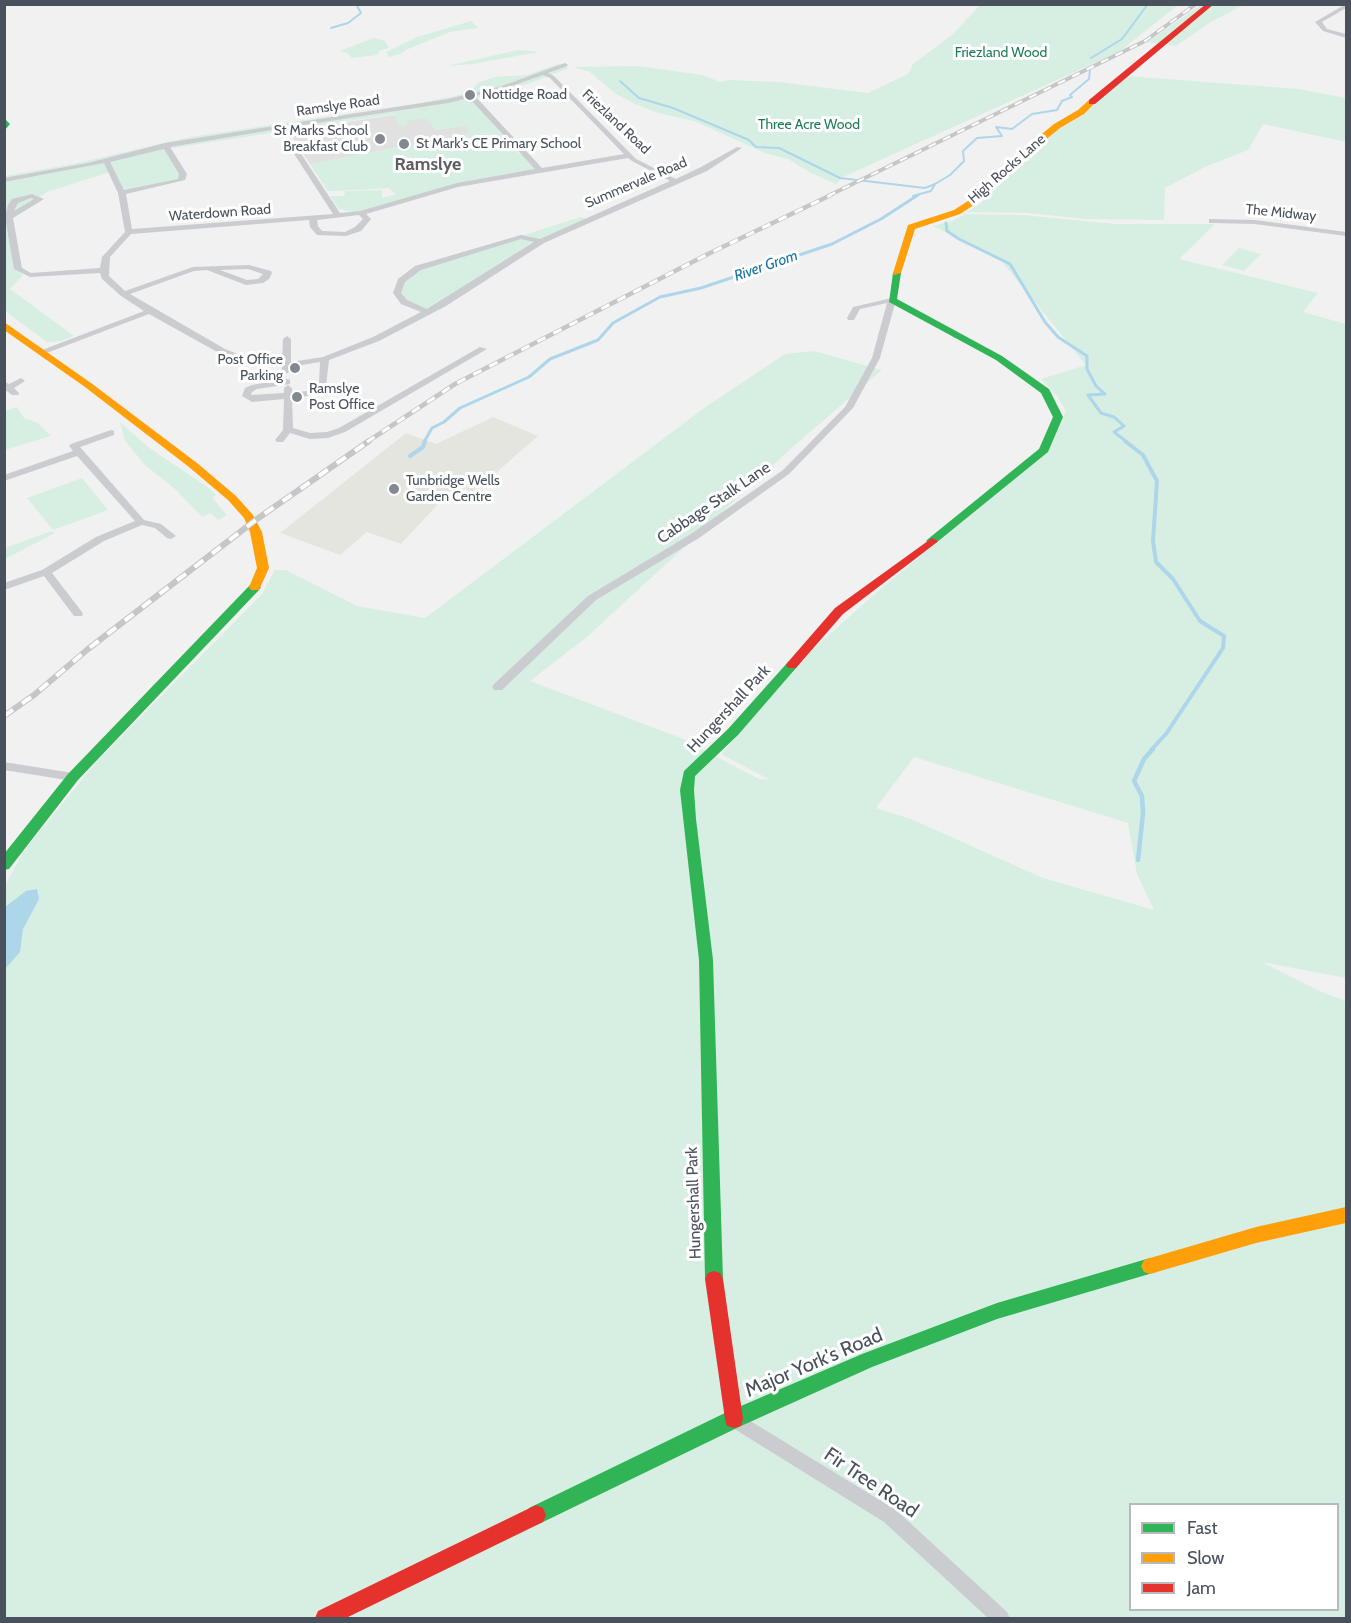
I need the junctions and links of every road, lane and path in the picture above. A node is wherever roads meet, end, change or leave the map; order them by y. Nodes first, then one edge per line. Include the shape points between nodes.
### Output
1 (1211, 4) edge
2 (1347, 6) edge
3 (1347, 36) edge
4 (565, 66) dead end
5 (545, 74) junction
6 (471, 96) junction
7 (4, 120) edge
8 (280, 127) junction
9 (4, 129) edge
10 (165, 146) junction
11 (739, 148) dead end
12 (630, 155) junction
13 (106, 161) junction
14 (540, 170) junction
15 (4, 180) edge
16 (675, 181) junction
17 (122, 193) junction
18 (361, 213) junction
19 (338, 216) junction
20 (9, 217) dead end
21 (313, 220) junction
22 (1212, 221) dead end
23 (129, 232) junction
24 (1347, 234) edge
25 (541, 241) junction
26 (208, 268) junction
27 (104, 270) junction
28 (124, 294) junction
29 (892, 300) junction
30 (150, 311) junction
31 (428, 312) junction
32 (851, 318) dead end
33 (4, 325) edge
34 (287, 339) dead end
35 (483, 349) dead end
36 (41, 352) junction
37 (325, 358) junction
38 (285, 364) junction
39 (21, 381) dead end
40 (288, 382) junction
41 (10, 388) edge
42 (289, 395) junction
43 (288, 430) junction
44 (111, 433) dead end
45 (280, 440) dead end
46 (79, 453) junction
47 (4, 478) edge
48 (141, 522) junction
49 (171, 536) dead end
50 (46, 572) junction
51 (4, 587) edge
52 (78, 614) dead end
53 (498, 687) dead end
54 (4, 766) edge
55 (73, 777) junction
56 (4, 865) edge
57 (1347, 1215) edge
58 (734, 1419) junction
59 (325, 1618) edge
60 (1001, 1618) edge

1 - 29 main road, High Rocks Lane via 1081,112 1019,157 974,201 957,212 911,227
2 - 3 street via 1318,22 1325,30
4 - 5 street, Ramslye Road
5 - 6 street, Ramslye Road
5 - 12 street, Friezland Road
6 - 8 street, Ramslye Road
6 - 14 street
7 - 9 main road
8 - 10 street, Ramslye Road
8 - 19 street
10 - 13 street, Ramslye Road
10 - 17 street via 183,174 181,180
11 - 16 street, Summervale Road
12 - 14 street, Waterdown Road
12 - 16 street, Friezland Road
13 - 15 street, Ramslye Road
13 - 17 street
14 - 18 street, Waterdown Road via 457,186
16 - 25 street, Summervale Road
17 - 23 street
18 - 19 street, Waterdown Road
18 - 21 street via 367,219 358,230 346,234 320,233
19 - 21 street, Waterdown Road
20 - 27 street via 18,269 30,275
21 - 23 street, Waterdown Road
22 - 24 street, The Midway via 1255,222
23 - 27 street via 106,256
25 - 31 street, Summervale Road
25 - 31 street, Summervale Road via 521,237 408,274 397,293 404,302
26 - 26 street via 249,267 268,273 260,281 246,283
26 - 28 street via 177,273
27 - 28 street, Summervale Road via 105,278
28 - 30 street, Summervale Road
29 - 32 street via 857,307
29 - 53 street, Cabbage Stalk Lane via 876,358 849,408 786,472 694,536 592,598
29 - 58 main road, Hungershall Park via 999,358 1045,391 1058,417 1044,450 839,611 735,730 689,774 689,819 705,960 714,1284
30 - 36 street
30 - 38 street, Summervale Road via 222,351 246,360
31 - 37 street, Summervale Road via 376,339
33 - 36 main road
34 - 38 street
35 - 43 street via 342,430 310,436
36 - 55 main road via 232,498 245,511 256,532 263,568 248,596
37 - 38 street, Summervale Road
37 - 42 street via 319,389
38 - 40 street
39 - 41 street
40 - 42 street
40 - 42 street via 255,387 246,396 252,399
42 - 43 street
43 - 45 street
44 - 46 street via 74,446
46 - 47 street
46 - 48 street
48 - 49 street via 158,526
48 - 50 street via 100,539
50 - 51 street
50 - 52 street
54 - 55 street
55 - 56 main road
57 - 58 main road, Major York's Road via 1256,1235 997,1311 868,1360
58 - 59 main road, Major York's Road
58 - 60 street, Fir Tree Road via 891,1516

